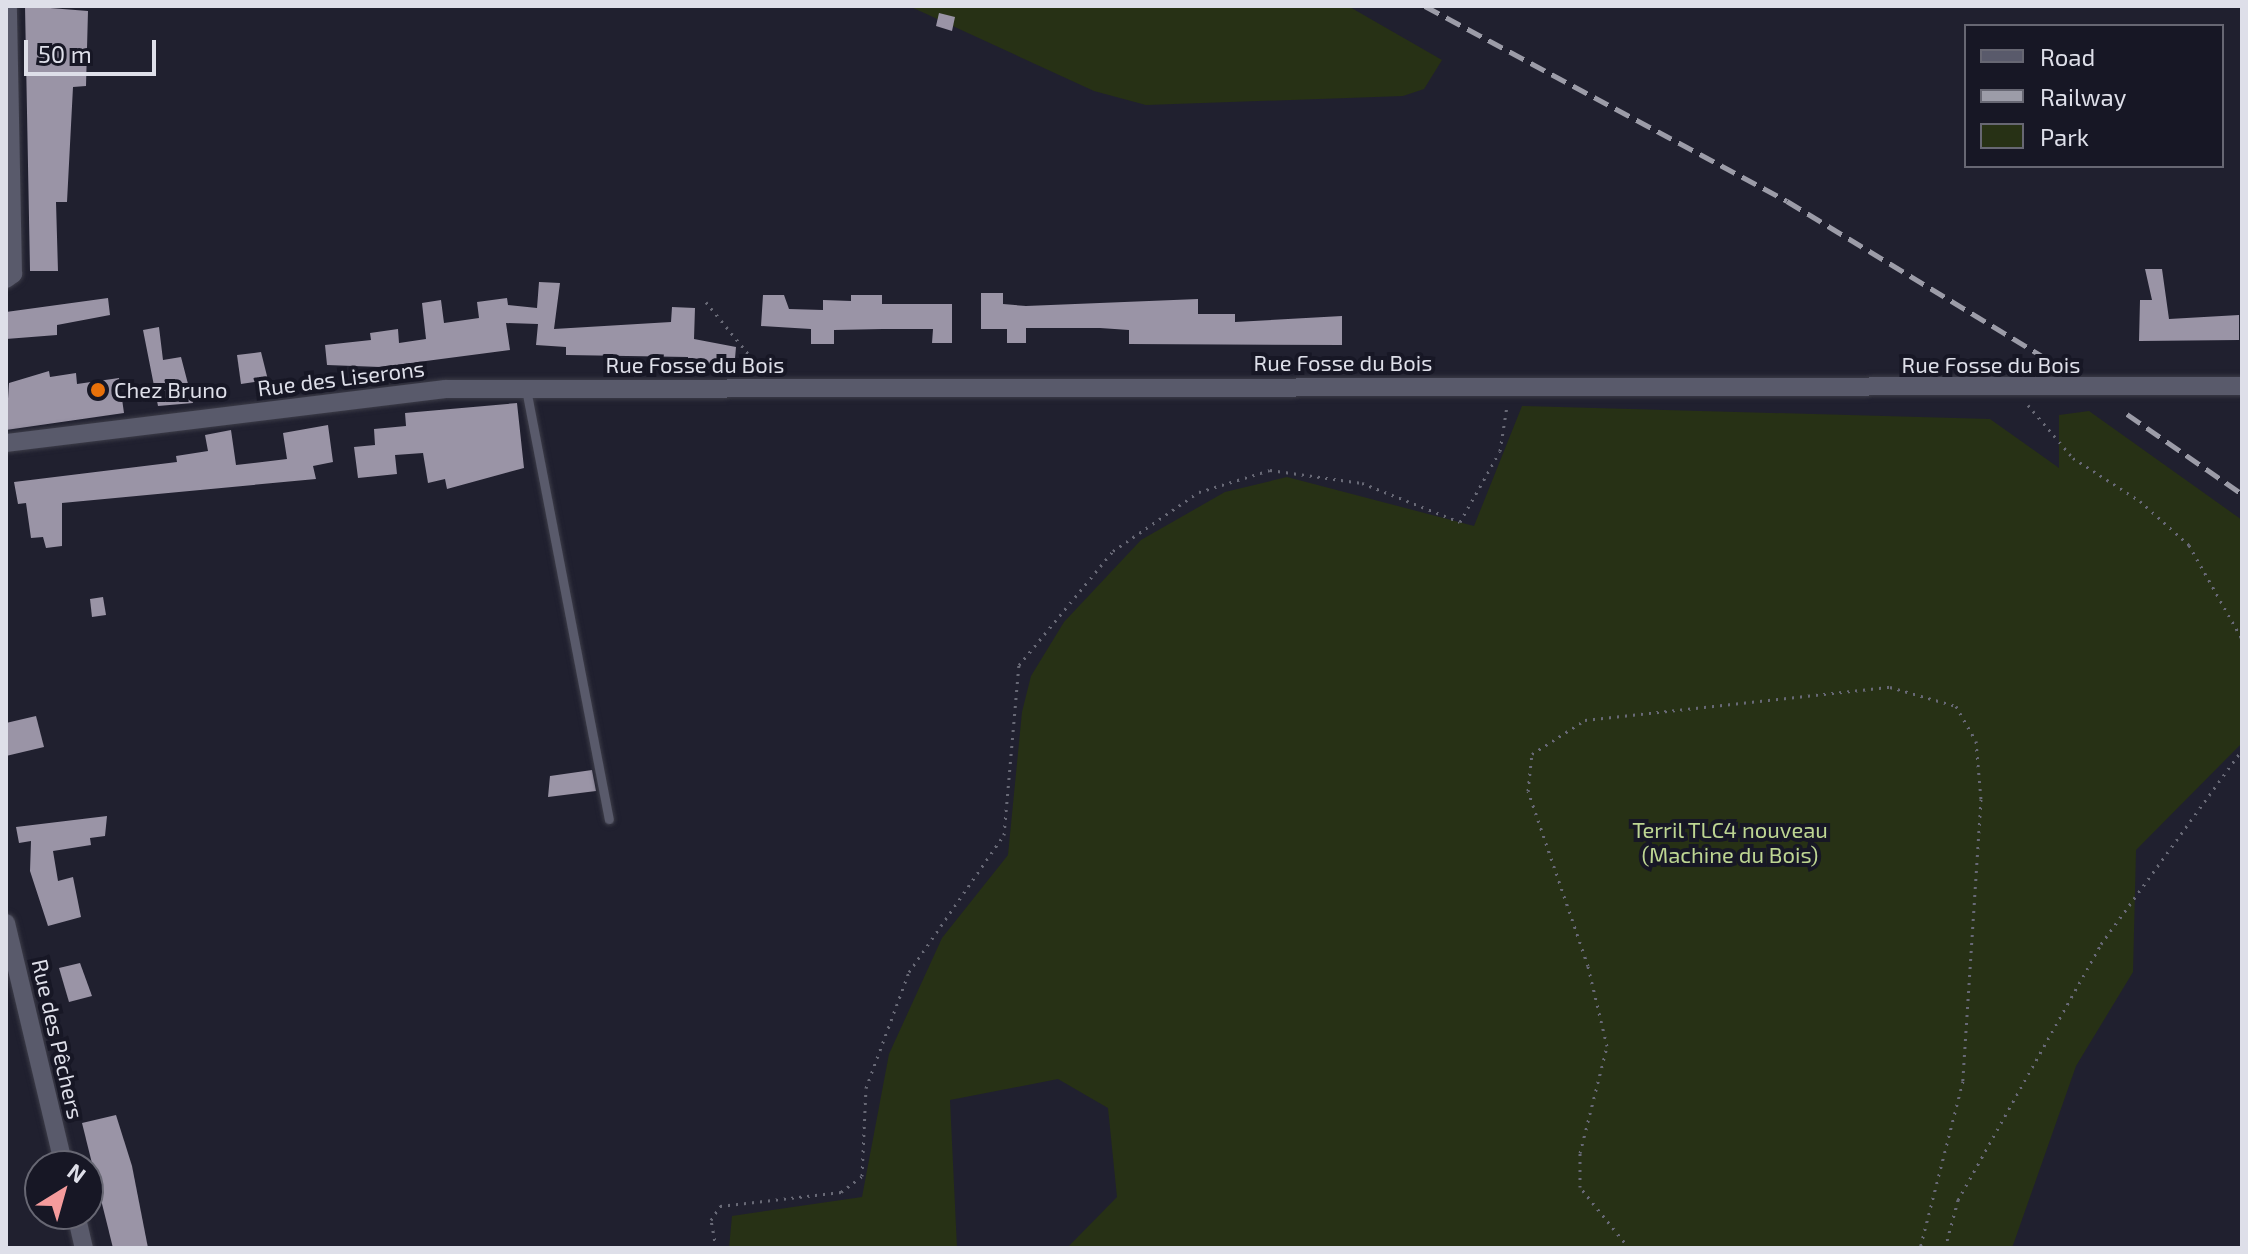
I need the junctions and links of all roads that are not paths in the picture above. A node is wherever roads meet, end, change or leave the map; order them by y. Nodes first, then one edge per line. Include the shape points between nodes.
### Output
1 (8, 6) edge
2 (6, 279) edge
3 (2242, 386) edge
4 (445, 389) joint
5 (526, 389) junction
6 (6, 443) edge
7 (609, 819) dead end
8 (6, 923) edge
9 (60, 1150) edge

1 - 2 street via 13,274
3 - 5 street, Rue Fosse du Bois
4 - 5 street, Rue Fosse du Bois
4 - 6 street, Rue des Liserons
5 - 7 lane
8 - 9 street, Rue des Pêchers

